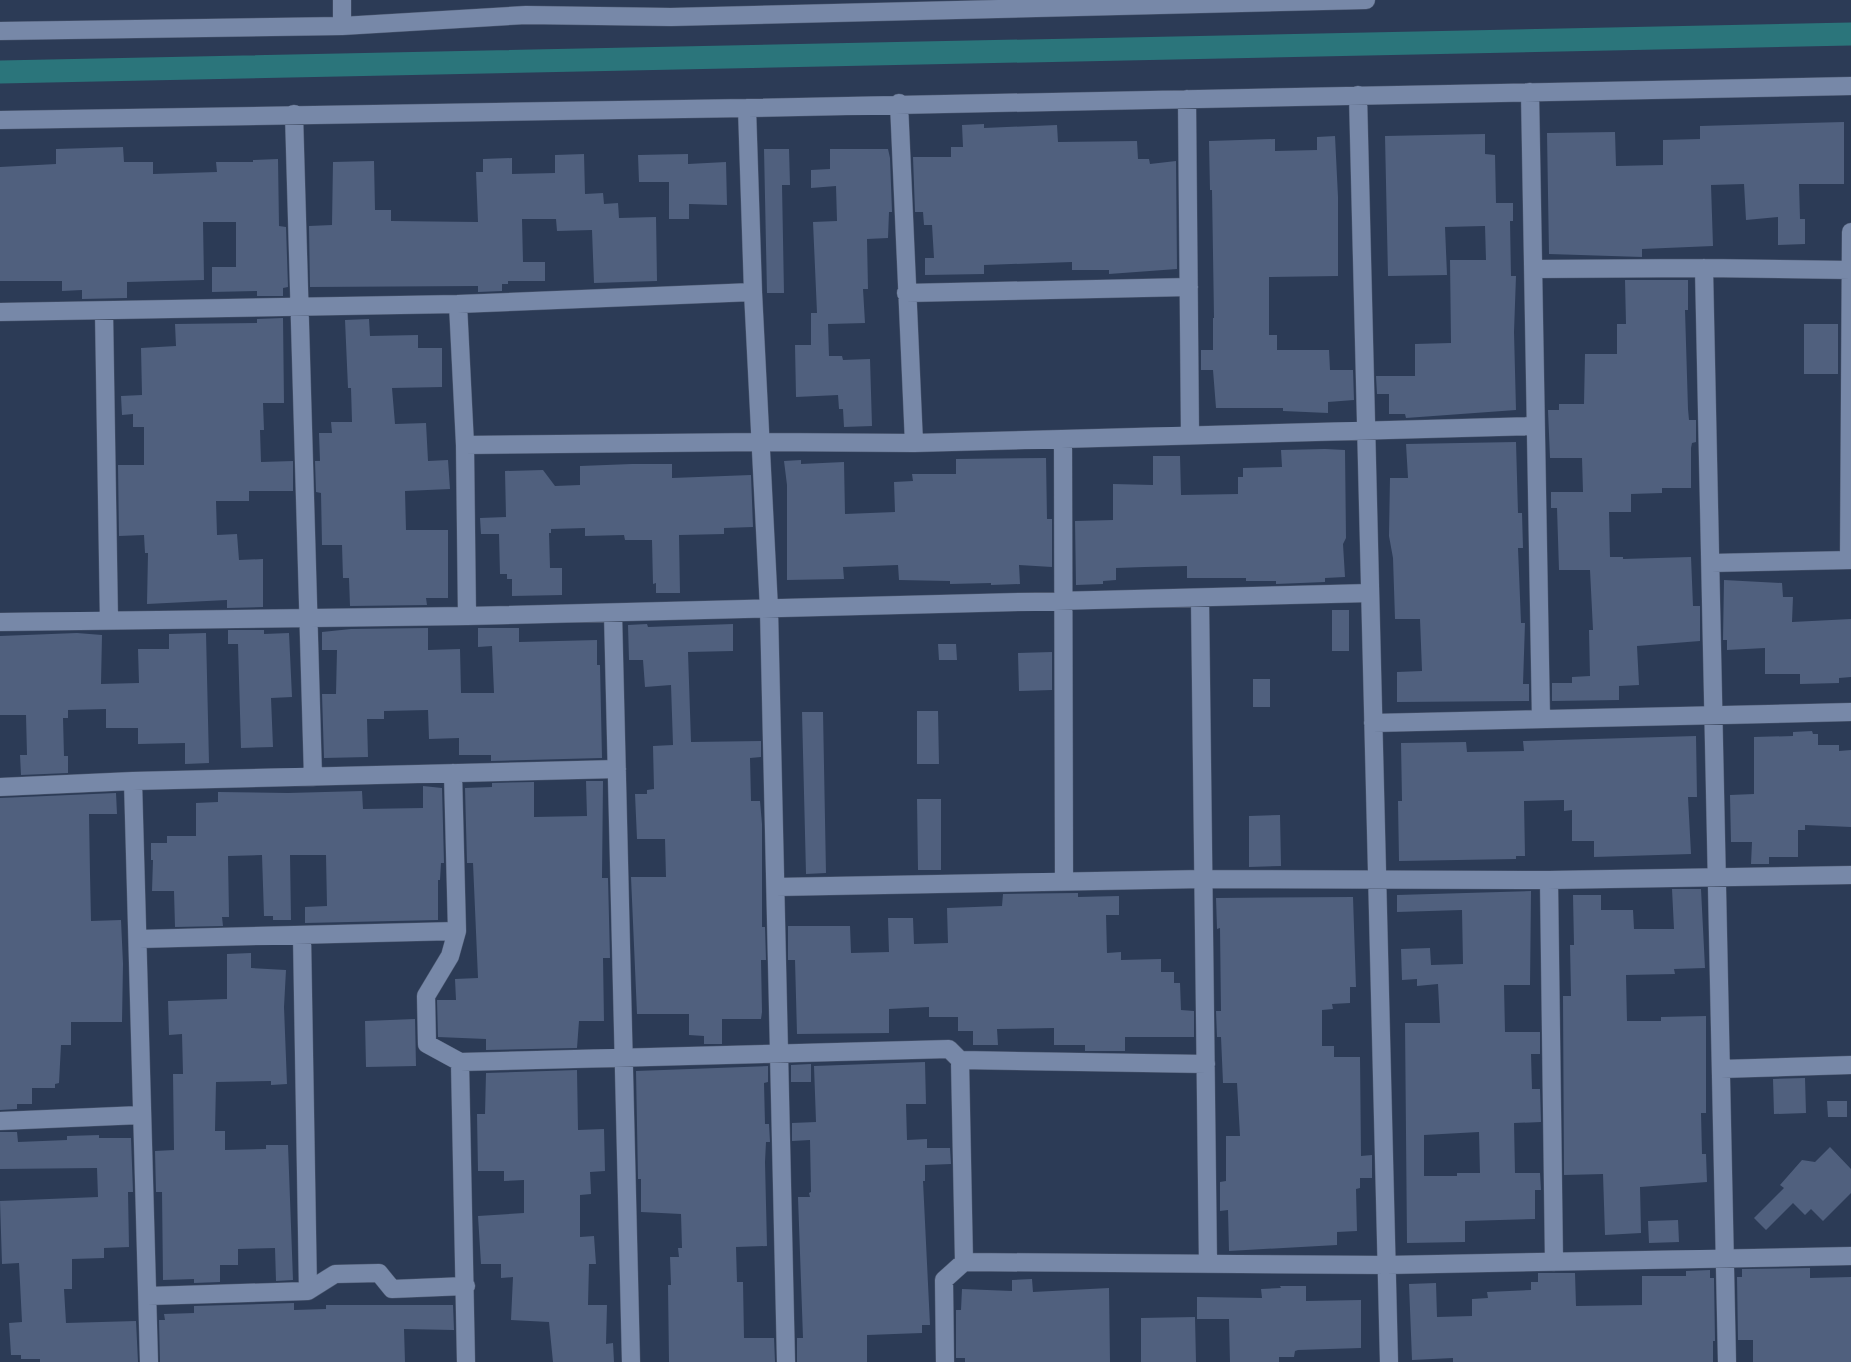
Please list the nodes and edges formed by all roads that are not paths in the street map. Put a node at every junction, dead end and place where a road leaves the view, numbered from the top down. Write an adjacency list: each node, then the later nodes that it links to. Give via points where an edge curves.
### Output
1 (342, 0): 8 (street)
2 (623, 0): 7 (street)
3 (1366, 0): 4 (street)
4 (1335, 1): 5 (street)
5 (1080, 4): 7 (street)
6 (526, 7): 7 (street); 8 (street)
7 (612, 16)
8 (342, 26): 9 (street)
9 (0, 31)
10 (1851, 86): 11 (street)
11 (1530, 92): 12 (street); 20 (street)
12 (1358, 95): 13 (street); 30 (street)
13 (1186, 99): 14 (street); 22 (street)
14 (899, 103): 15 (street); 24 (street)
15 (747, 108): 16 (street); 23 (street)
16 (295, 114): 17 (street); 26 (street)
17 (0, 120)
18 (1851, 232): 21 (street)
19 (1704, 268): 20 (street); 21 (street); 37 (street)
20 (1534, 269): 29 (street)
21 (1851, 270): 36 (street)
22 (1189, 287): 24 (street); 31 (street)
23 (753, 292): 25 (street); 33 (street)
24 (906, 293): 34 (street)
25 (458, 304): 26 (street); 35 (street)
26 (300, 306): 27 (street); 44 (street)
27 (104, 311): 28 (street); 45 (street)
28 (0, 312)
29 (1535, 426): 30 (street); 49 (street)
30 (1366, 430): 31 (street); 38 (street)
31 (1190, 435): 32 (street)
32 (1063, 439): 34 (street); 40 (street)
33 (760, 442): 34 (street); 35 (street); 41 (street)
34 (914, 443)
35 (465, 445): 43 (street)
36 (1850, 559): 37 (street)
37 (1710, 563): 48 (street)
38 (1370, 593): 39 (street); 50 (street)
39 (1199, 598): 40 (street); 58 (street)
40 (1063, 602): 41 (street); 61 (street)
41 (769, 609): 42 (street); 62 (street)
42 (612, 612): 43 (street); 51 (street)
43 (467, 616): 44 (street)
44 (309, 619): 45 (street); 53 (street)
45 (108, 621): 46 (street)
46 (0, 622)
47 (1851, 712): 48 (street)
48 (1714, 715): 49 (street); 57 (street)
49 (1541, 719): 50 (street)
50 (1373, 723): 59 (street)
51 (617, 769): 52 (street); 67 (street)
52 (453, 773): 53 (street); 63 (street)
53 (313, 777): 54 (street)
54 (133, 781): 55 (street); 65 (street)
55 (0, 787)
56 (1851, 875): 57 (street)
57 (1717, 877): 60 (street); 72 (street)
58 (1203, 879): 59 (street); 61 (street); 70 (street)
59 (1377, 880): 60 (street); 80 (street)
60 (1549, 880): 78 (street)
61 (1065, 882): 62 (street)
62 (776, 887): 66 (street)
63 (457, 931): 64 (street); 69 (street, via 450,956 426,996 427,1044)
64 (302, 935): 65 (street); 82 (street)
65 (139, 939): 73 (street)
66 (777, 1053): 67 (street); 68 (street, via 949,1049); 87 (street)
67 (624, 1057): 69 (street); 86 (street)
68 (960, 1060): 70 (street); 77 (street)
69 (460, 1062): 81 (street)
70 (1206, 1065): 79 (street)
71 (1851, 1065): 72 (street)
72 (1721, 1069): 76 (street)
73 (141, 1115): 74 (street); 83 (street)
74 (0, 1121)
75 (1851, 1256): 76 (street)
76 (1725, 1258): 78 (street); 90 (street)
77 (964, 1262): 79 (street); 88 (street, via 944,1280)
78 (1554, 1262): 80 (street)
79 (1208, 1264): 80 (street)
80 (1387, 1265): 89 (street)
81 (466, 1286): 82 (street, via 392,1289 379,1273 335,1274); 85 (street)
82 (308, 1291): 83 (street)
83 (148, 1296): 84 (street)
84 (149, 1362)
85 (466, 1362)
86 (631, 1362)
87 (786, 1362)
88 (945, 1362)
89 (1389, 1362)
90 (1727, 1362)

